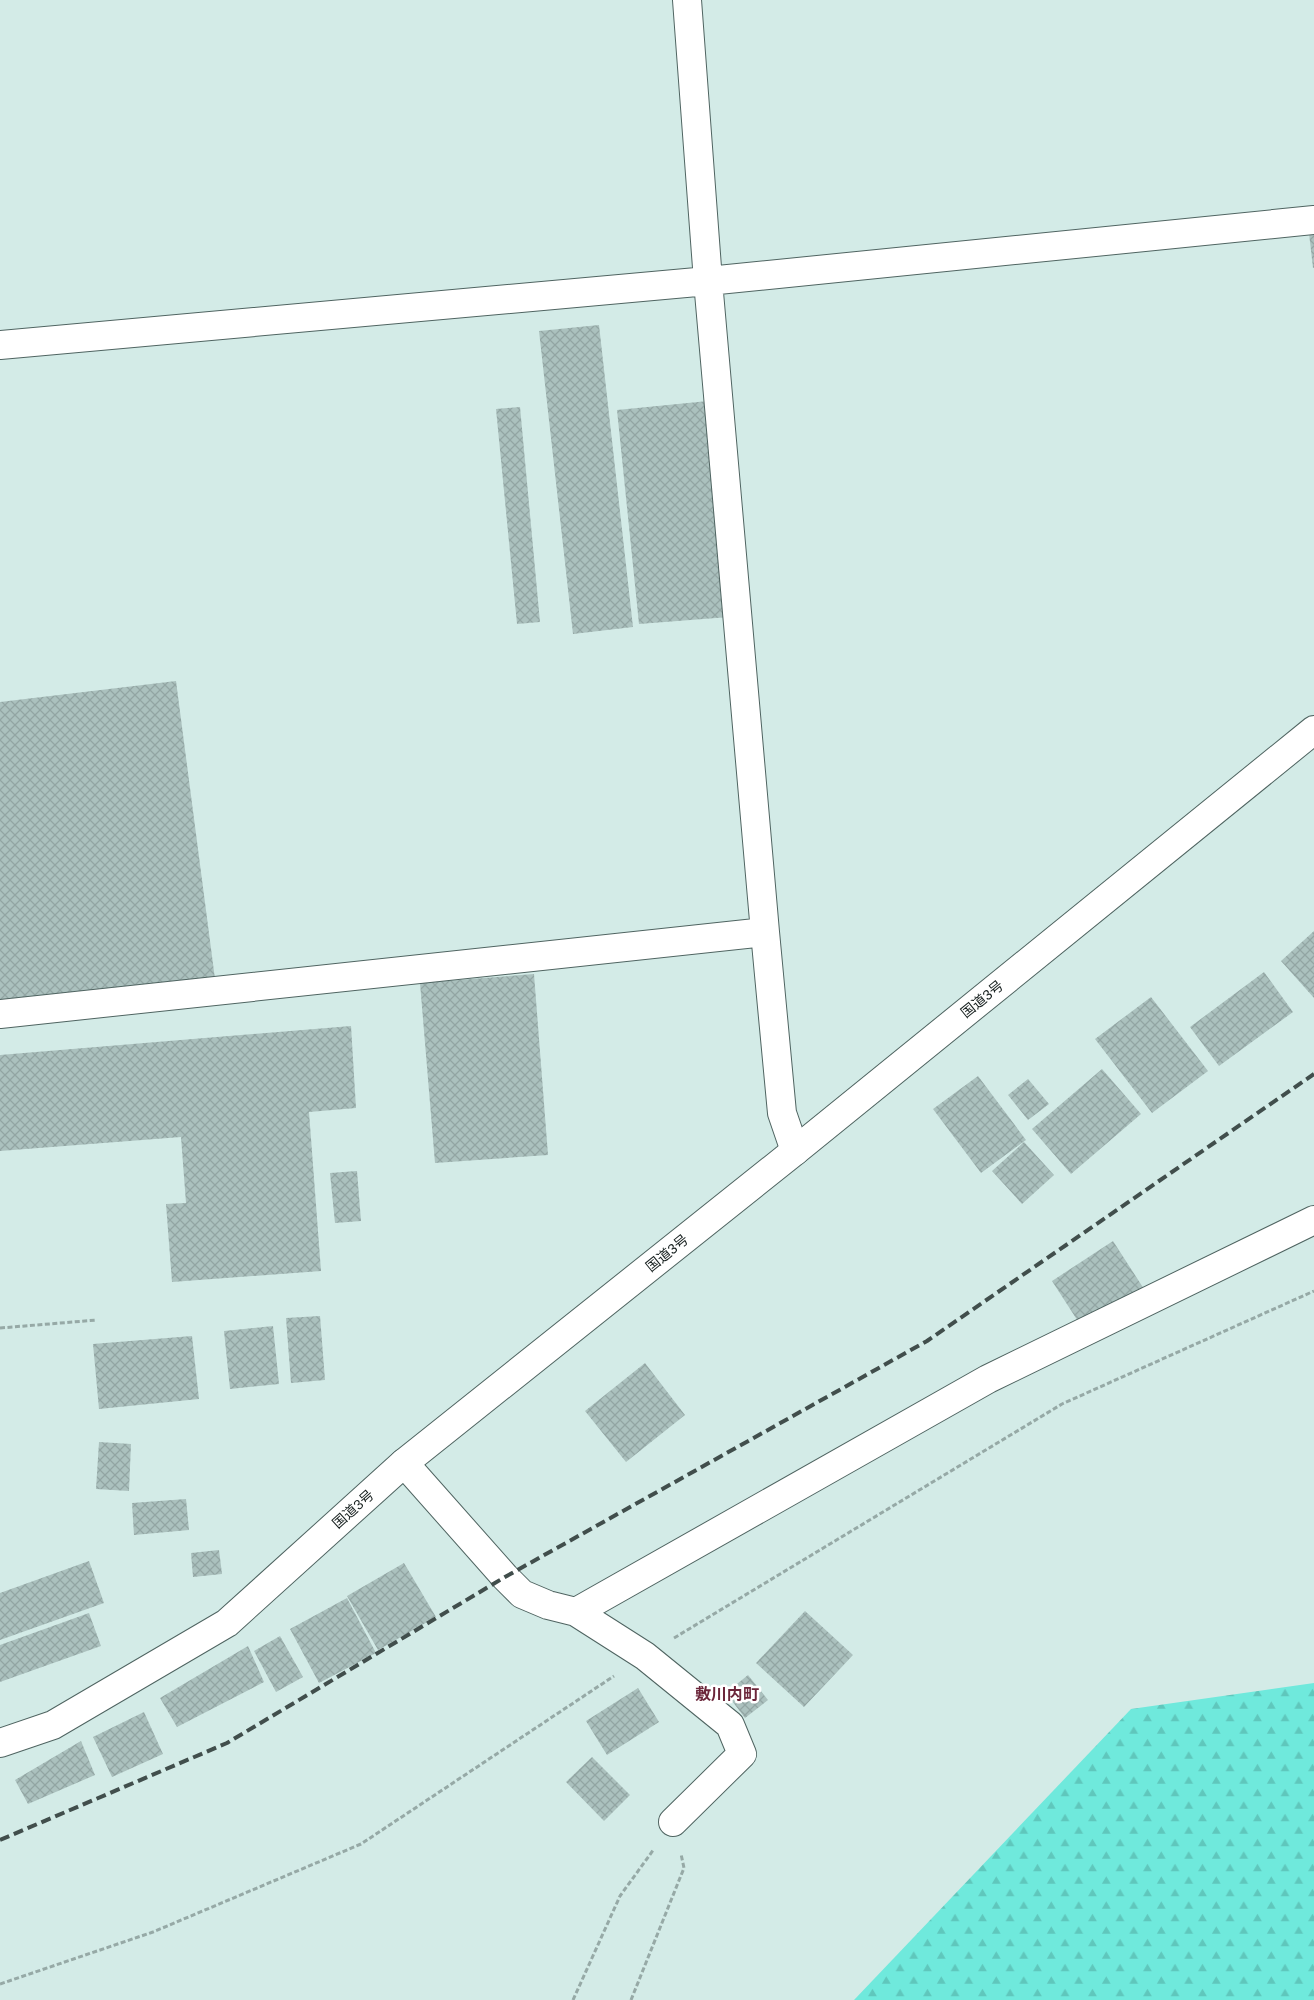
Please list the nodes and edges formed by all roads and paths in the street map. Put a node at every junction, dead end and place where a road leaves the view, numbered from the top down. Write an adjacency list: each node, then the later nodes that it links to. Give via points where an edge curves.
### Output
1 (687, 0): 3 (main road)
2 (1314, 220): 3 (main road)
3 (708, 281): 4 (main road); 6 (main road)
4 (0, 345)
5 (1314, 730): 8 (main road, 国道3号)
6 (765, 932): 7 (main road); 8 (main road, via 782,1113)
7 (0, 1014)
8 (795, 1151): 12 (main road, 国道3号)
9 (1314, 1220): 13 (main road, via 988,1379)
10 (97, 1320): 11 (path)
11 (0, 1328)
12 (404, 1463): 13 (main road, via 522,1594); 14 (main road, 国道3号, via 227,1623 53,1725)
13 (576, 1612): 15 (main road, via 645,1656 730,1725 742,1754)
14 (0, 1743)
15 (673, 1822): 16 (path, via 620,1896); 17 (path, via 684,1868)
16 (572, 2000)
17 (631, 2000)

